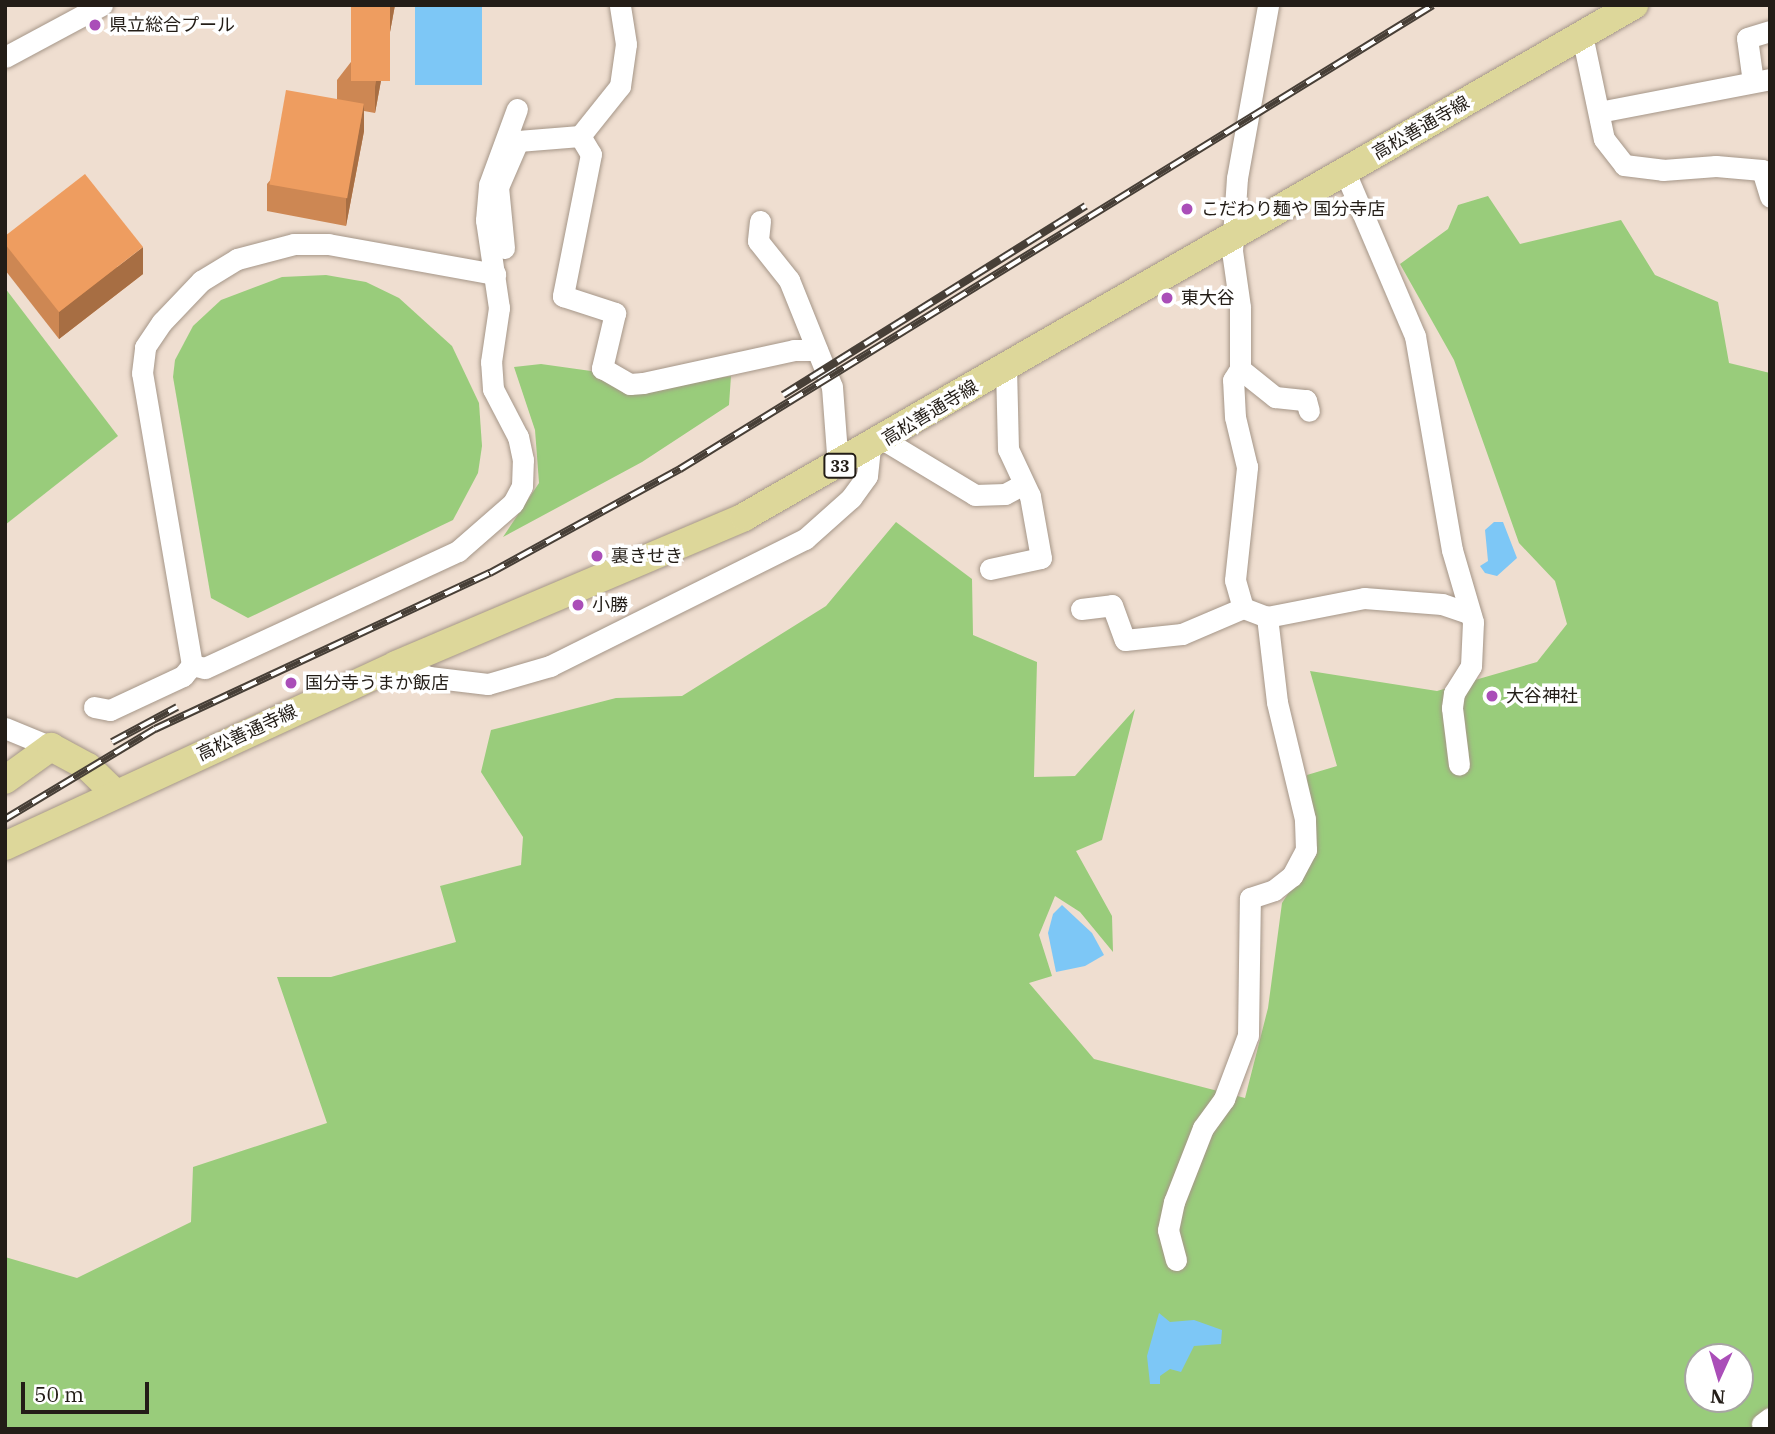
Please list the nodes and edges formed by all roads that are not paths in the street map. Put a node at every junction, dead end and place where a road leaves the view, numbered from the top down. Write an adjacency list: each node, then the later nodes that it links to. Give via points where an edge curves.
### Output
1 (102, 5): 7 (street)
2 (620, 5): 11 (street, via 626,44 620,86)
3 (1268, 5): 17 (street, via 1239,166)
4 (1634, 5): 6 (main road, 高松善通寺線 / 33)
5 (1770, 31): 8 (street, via 1747,38)
6 (1582, 36): 10 (street); 13 (main road, 高松善通寺線 / 33)
7 (5, 57)
8 (1761, 81): 10 (street)
9 (517, 109): 15 (street, via 489,186)
10 (1599, 112): 12 (street, via 1604,139 1625,165 1644,170)
11 (580, 136): 15 (street, via 518,141 498,187); 20 (street, via 591,154 563,296 615,313 602,368 630,384 643,383 794,350)
12 (1766, 169): 14 (street)
13 (1345, 172): 17 (main road, 高松善通寺線 / 33); 30 (street, via 1415,336)
14 (1770, 197)
15 (494, 219): 18 (street); 19 (street, via 508,322)
16 (760, 221): 20 (street, via 758,241 789,280)
17 (1234, 233): 21 (main road, 高松善通寺線 / 33); 22 (street)
18 (495, 274): 32 (street, via 499,309 491,362 493,388 518,437 523,460 522,486 513,503 458,551 205,668); 32 (street, via 328,244 294,244 237,259 201,281 162,323 145,347 142,373)
19 (505, 348)
20 (817, 350): 25 (street, via 832,387)
21 (1006, 367): 24 (main road, 高松善通寺線 / 33); 26 (street, via 1008,449)
22 (1240, 369): 23 (street, via 1275,397 1306,400); 28 (street, via 1233,380 1235,417 1247,467 1235,580)
23 (1309, 411)
24 (877, 445): 25 (main road, 高松善通寺線 / 33); 26 (street, via 975,495 1005,494); 33 (street, via 867,476 851,498 805,539 550,666 488,684 429,677)
25 (838, 467): 33 (main road, 高松善通寺線 / 33, via 744,517)
26 (1022, 485): 27 (street, via 1037,518 1041,558)
27 (990, 569)
28 (1243, 608): 29 (street, via 1182,634 1125,640 1112,605); 31 (street)
29 (1081, 609)
30 (1468, 613): 31 (street, via 1442,604 1364,598); 37 (street, via 1474,622 1471,666 1454,693 1452,708)
31 (1267, 617): 41 (street, via 1277,702 1306,819 1306,850 1292,876 1275,890 1250,898 1248,1035 1224,1099 1203,1128 1174,1202 1168,1230)
32 (192, 665): 34 (street, via 183,676 110,710)
33 (396, 665): 39 (main road, 高松善通寺線 / 33)
34 (94, 707)
35 (5, 728): 36 (street)
36 (51, 747): 38 (main road); 39 (main road, via 88,767)
37 (1459, 765)
38 (5, 780)
39 (117, 794): 40 (main road, 高松善通寺線 / 33)
40 (5, 846)
41 (1176, 1260)

